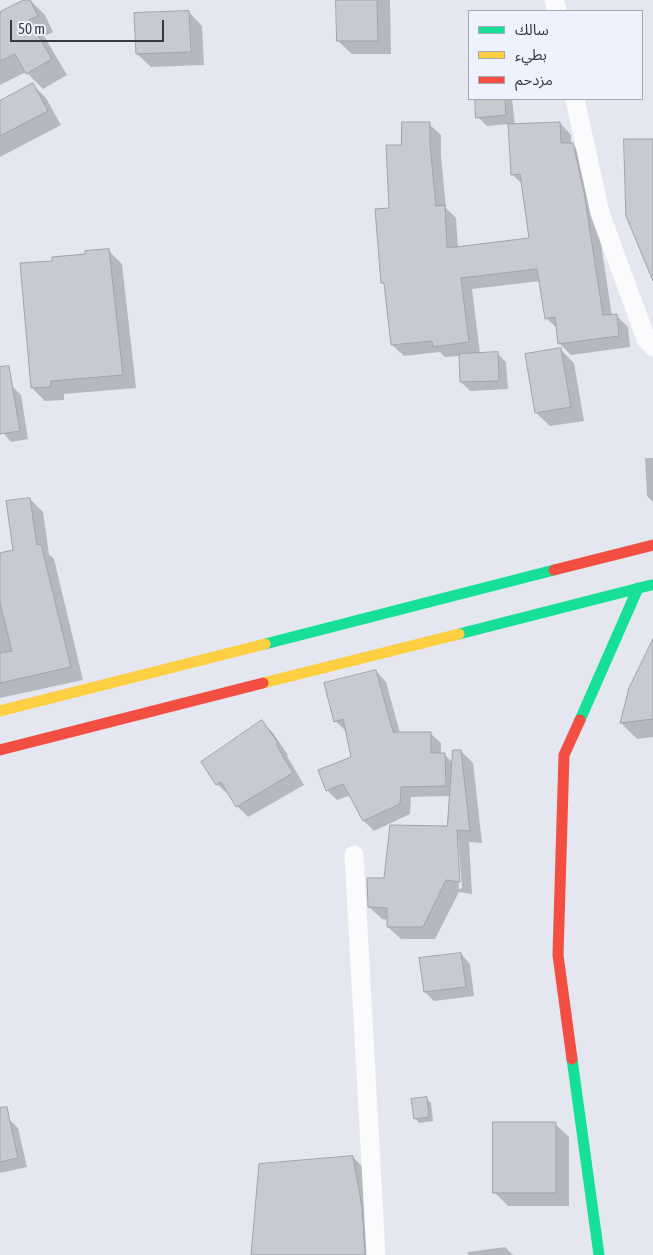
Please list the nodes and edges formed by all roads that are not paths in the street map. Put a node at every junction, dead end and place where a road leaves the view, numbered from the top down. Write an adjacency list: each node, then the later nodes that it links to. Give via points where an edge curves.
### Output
1 (575, 100): 2 (street, via 600,213 646,339)
2 (653, 347)
3 (653, 545): 6 (main road, via 567,572)
4 (653, 584): 5 (main road)
5 (638, 588): 7 (main road, via 576,599); 10 (main road, via 564,755 558,956)
6 (0, 711)
7 (0, 750)
8 (354, 855): 9 (street)
9 (376, 1255)
10 (599, 1255)

